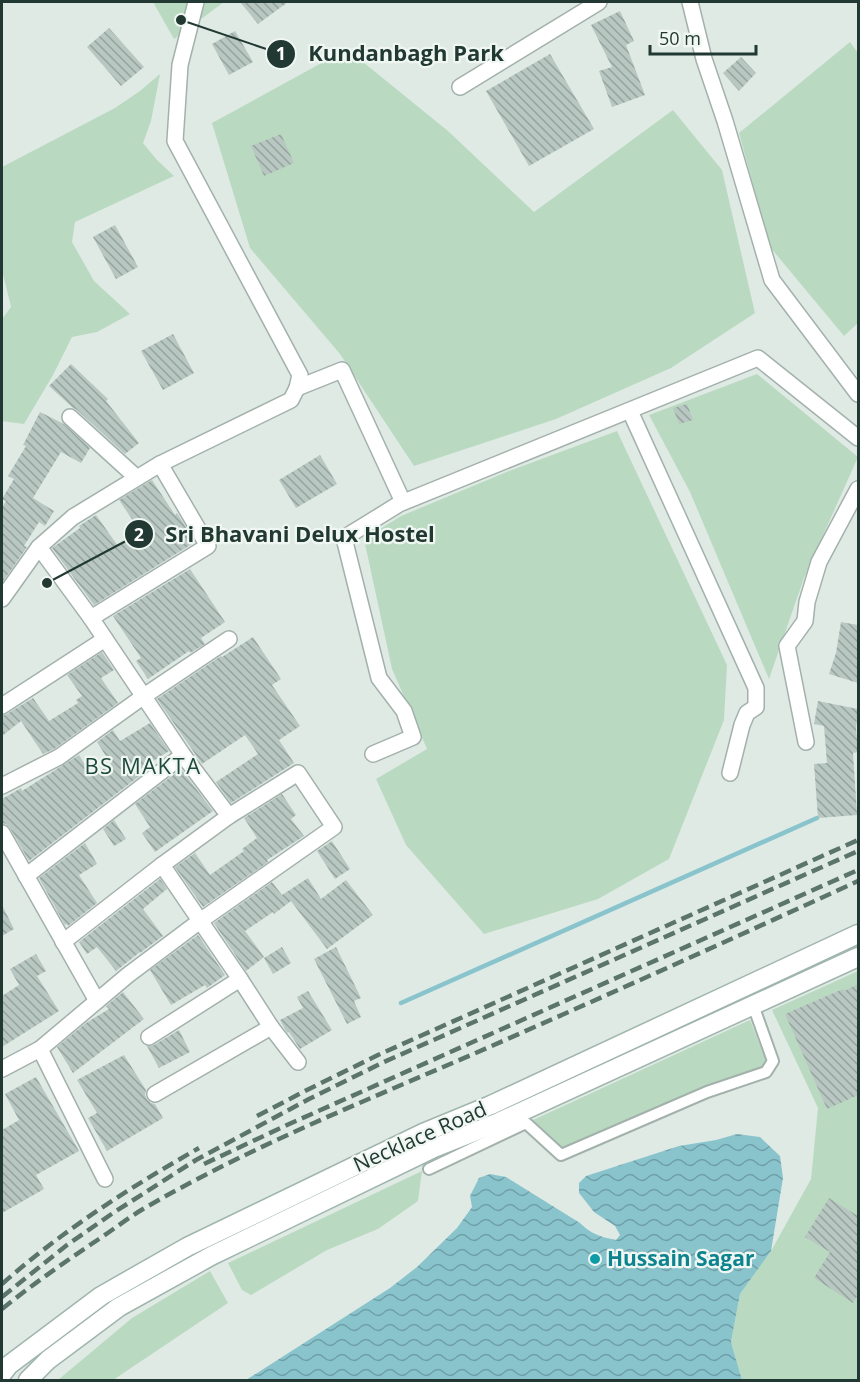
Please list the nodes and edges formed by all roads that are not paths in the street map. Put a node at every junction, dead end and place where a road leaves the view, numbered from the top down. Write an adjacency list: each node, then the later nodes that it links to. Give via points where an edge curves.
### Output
1 (195, 2): 5 (street, via 180,65 174,141 300,375)
2 (598, 2): 4 (street)
3 (690, 2): 6 (street, via 772,280)
4 (460, 87)
5 (297, 388): 10 (street, via 291,400); 13 (street, via 342,370)
6 (858, 394)
7 (630, 411): 9 (street, via 758,358); 13 (street); 24 (street, via 756,688 756,707 747,713 742,725)
8 (70, 417): 11 (street)
9 (858, 438)
10 (160, 464): 11 (street); 16 (street, via 208,546)
11 (137, 478): 14 (street, via 73,517)
12 (858, 489): 21 (street, via 819,562 805,621 787,646)
13 (402, 502): 22 (street, via 345,538 379,678 404,711 413,737)
14 (39, 547): 15 (street); 16 (street)
15 (2, 599)
16 (91, 618): 17 (street)
17 (105, 639): 19 (street); 20 (street)
18 (229, 639): 19 (street)
19 (144, 696): 23 (street); 25 (street, via 59,757)
20 (2, 706)
21 (806, 742)
22 (373, 754)
23 (183, 755): 26 (street); 29 (street)
24 (730, 773)
25 (2, 786)
26 (229, 816): 28 (street); 30 (street, via 298,773 334,827)
27 (2, 833): 29 (street)
28 (162, 865): 30 (street); 32 (street)
29 (26, 876): 32 (street)
30 (200, 921): 34 (street); 35 (street)
31 (858, 934): 45 (main road, Necklace Road, via 423,1133 187,1247 101,1296)
32 (63, 942): 35 (street)
33 (858, 957): 36 (main road, Necklace Road)
34 (240, 979): 37 (street); 38 (street)
35 (97, 1001): 39 (street)
36 (753, 1005): 43 (street, via 773,1060 766,1072 707,1092 561,1155 526,1123); 46 (main road, Necklace Road, via 434,1148 211,1256 119,1306)
37 (271, 1027): 40 (street); 42 (street)
38 (149, 1037)
39 (40, 1049): 41 (street); 44 (street)
40 (298, 1062)
41 (2, 1069)
42 (155, 1094)
43 (429, 1169)
44 (105, 1179)
45 (2, 1374)
46 (28, 1380)

